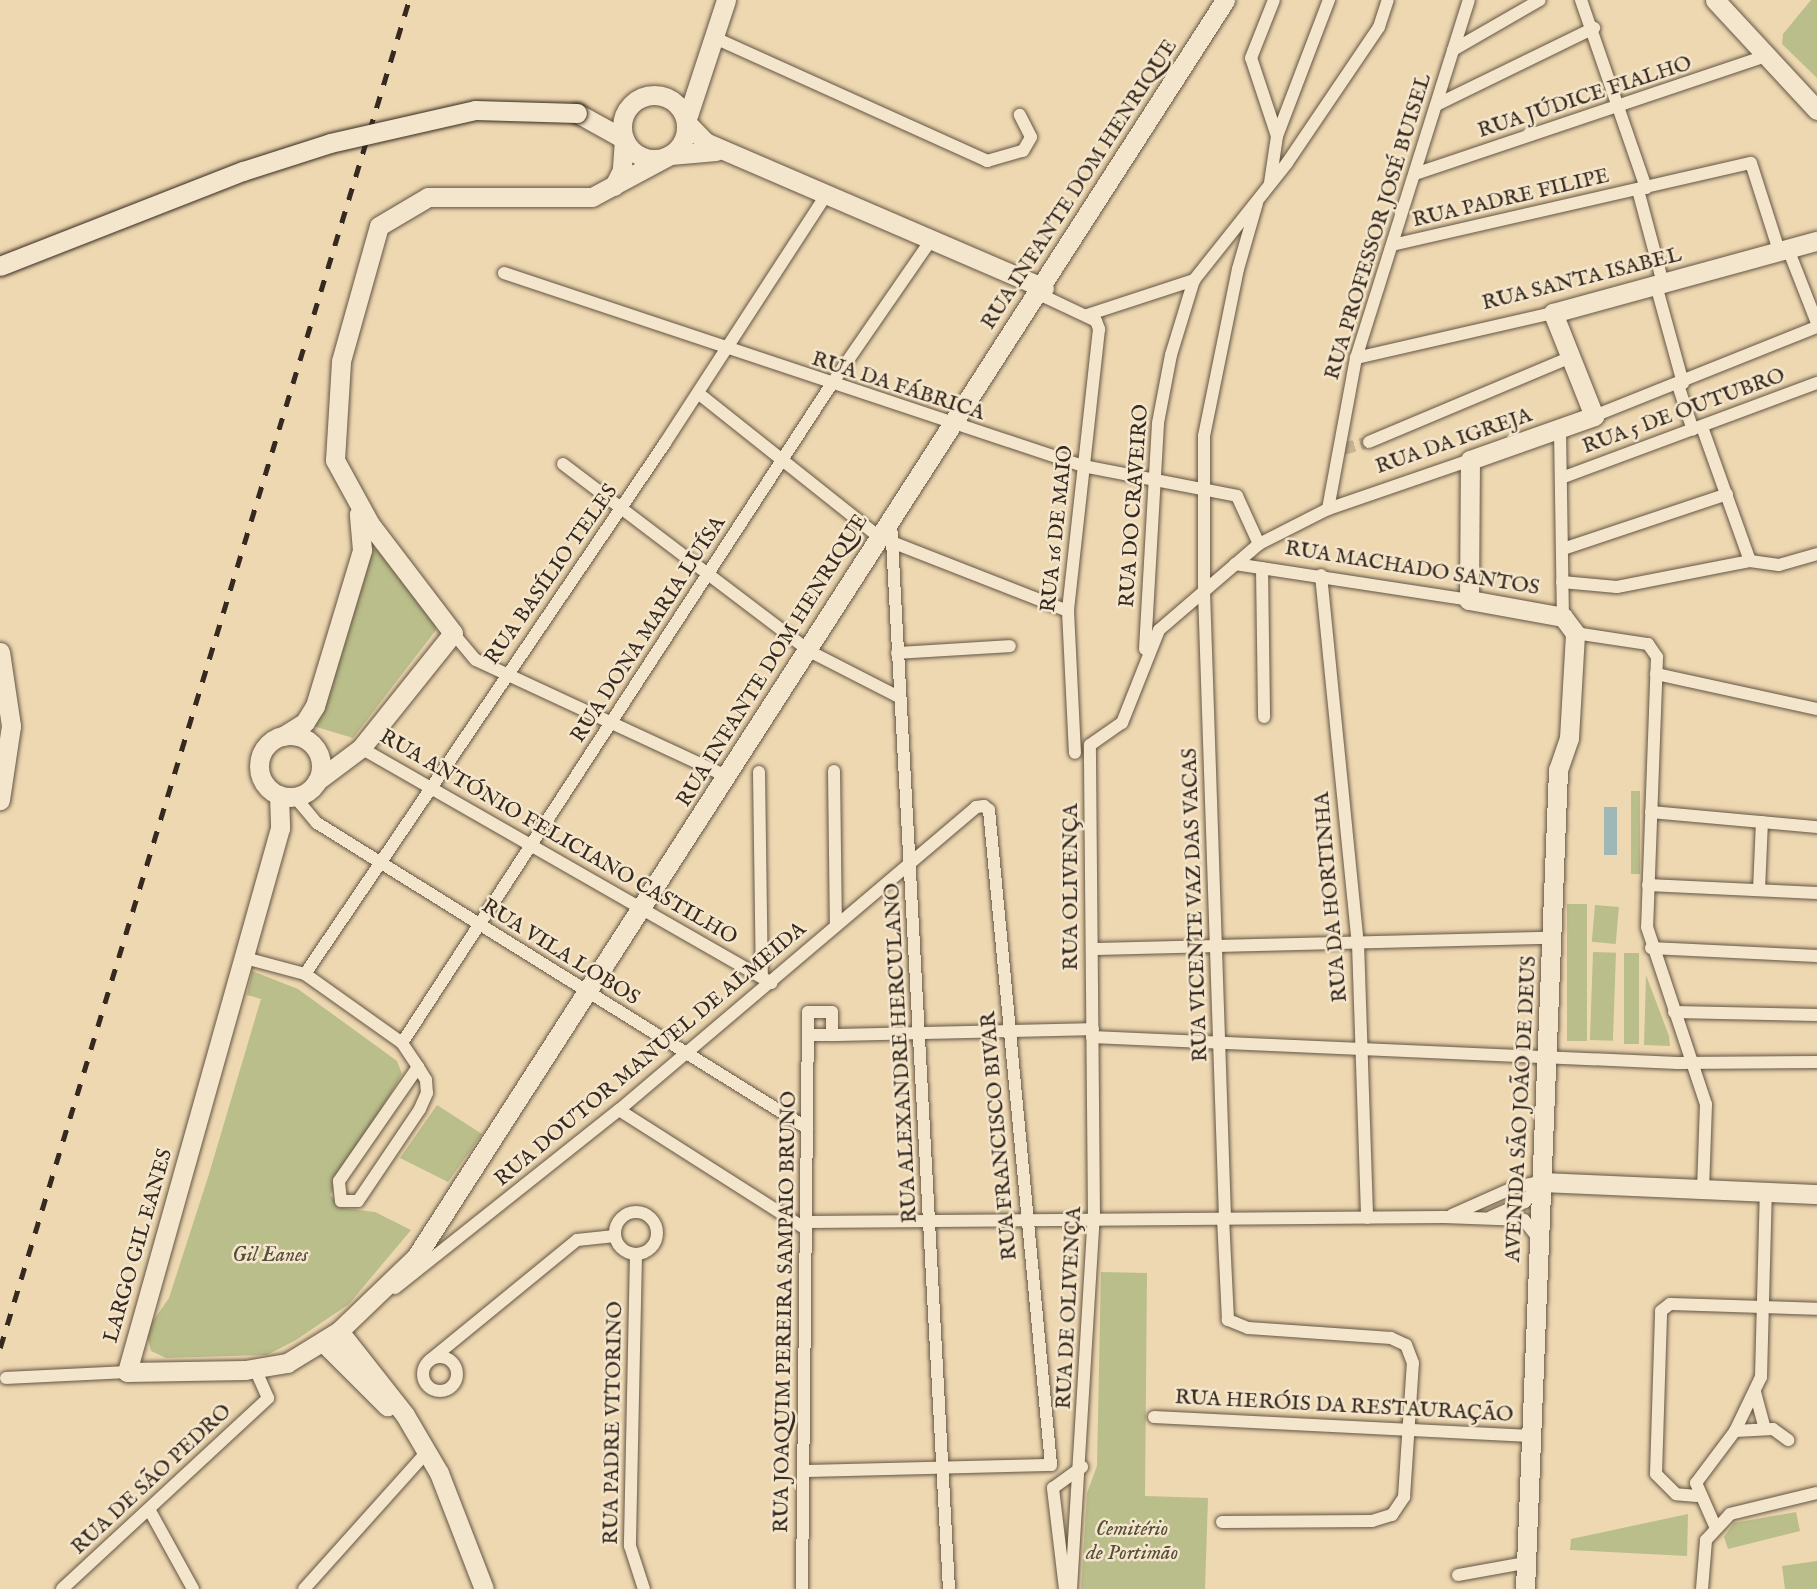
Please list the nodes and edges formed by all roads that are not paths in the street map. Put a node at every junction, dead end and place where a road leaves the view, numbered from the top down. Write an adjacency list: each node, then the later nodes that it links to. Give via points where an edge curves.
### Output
1 (726, 0): 12 (street)
2 (1226, 0): 42 (street, RUA INFANTE DOM HENRIQUE)
3 (1274, 0): 24 (street, via 1251,58)
4 (1329, 0): 24 (street)
5 (1388, 0): 30 (street, via 1379,27)
6 (1469, 0): 13 (street, RUA PROFESSOR JOSÉ BUISEL)
7 (1540, 0): 13 (street)
8 (1581, 0): 11 (street)
9 (1715, 0): 14 (street)
10 (1727, 0): 14 (street)
11 (1594, 28): 18 (street); 19 (street)
12 (715, 38): 15 (street); 22 (street, via 987,160 1023,151 1031,137)
13 (1453, 50): 18 (street, RUA PROFESSOR JOSÉ BUISEL)
14 (1766, 56): 19 (street, RUA JÚDICE FIALHO); 20 (street)
15 (701, 79): 16 (street); 23 (street)
16 (657, 95): 17 (street); 23 (street, via 676,103)
17 (636, 100): 21 (street); 25 (street, via 623,117)
18 (1436, 106): 28 (street, RUA PROFESSOR JOSÉ BUISEL)
19 (1620, 109): 28 (street, RUA JÚDICE FIALHO); 31 (street)
20 (1817, 110)
21 (577, 113): 25 (street); 38 (street, bridge, via 475,110 343,139 243,171)
22 (1020, 115)
23 (686, 122): 26 (street); 27 (street, via 684,139)
24 (1277, 136): 30 (street)
25 (624, 139): 27 (street, via 638,156); 29 (street, via 622,170)
26 (716, 151): 27 (street); 32 (street)
27 (670, 155): 29 (street)
28 (1415, 174): 36 (street, RUA PROFESSOR JOSÉ BUISEL)
29 (614, 186): 66 (street, via 573,200 428,197 379,226 341,361 335,414 335,460)
30 (1269, 187): 33 (street)
31 (1642, 189): 36 (street, RUA PADRE FILIPE); 37 (street, RUA PADRE FILIPE, via 1751,163); 41 (street)
32 (826, 195): 34 (street); 46 (street, RUA BASÍLIO TELES)
33 (1257, 203): 40 (street); 64 (street, RUA VICENTE VAZ DAS VACAS, via 1237,269 1204,436)
34 (931, 240): 42 (street); 51 (street, RUA DONA MARIA LUÍSA)
35 (1817, 241): 37 (street, RUA SANTA ISABEL)
36 (1392, 246): 48 (street, RUA PROFESSOR JOSÉ BUISEL)
37 (1784, 250): 41 (street, RUA SANTA ISABEL); 45 (street)
38 (0, 266)
39 (504, 273): 46 (street, RUA DA FÁBRICA)
40 (1194, 280): 44 (street); 63 (street, RUA DO CRAVEIRO, via 1171,355)
41 (1660, 284): 43 (street, RUA SANTA ISABEL); 50 (street)
42 (1042, 291): 44 (street); 54 (street, RUA INFANTE DOM HENRIQUE)
43 (1553, 313): 47 (street); 48 (street, RUA SANTA ISABEL)
44 (1087, 315): 61 (street, RUA 16 DE MAIO, via 1099,329)
45 (1817, 325): 50 (street)
46 (724, 349): 51 (street, RUA DA FÁBRICA); 52 (street, RUA BASÍLIO TELES)
47 (1571, 357): 53 (street); 57 (street)
48 (1356, 358): 68 (street, RUA PROFESSOR JOSÉ BUISEL)
49 (1817, 383): 55 (street, RUA 5 DE OUTUBRO)
50 (1681, 384): 53 (street); 55 (street)
51 (831, 385): 54 (street, RUA DA FÁBRICA); 58 (street, RUA DONA MARIA LUÍSA)
52 (698, 393): 58 (street); 67 (street, RUA BASÍLIO TELES)
53 (1594, 416): 56 (street, RUA DA IGREJA)
54 (950, 425): 61 (street, RUA DA FÁBRICA); 69 (street, RUA INFANTE DOM HENRIQUE, via 891,515)
55 (1698, 429): 62 (street, RUA 5 DE OUTUBRO); 65 (street)
56 (1560, 430): 59 (street, RUA DA IGREJA); 62 (street)
57 (1369, 442)
58 (785, 459): 69 (street); 78 (street, RUA DONA MARIA LUÍSA)
59 (1471, 460): 68 (street, RUA DA IGREJA); 82 (street)
60 (563, 464): 67 (street)
61 (1083, 466): 63 (street, RUA DA FÁBRICA); 83 (street, RUA 16 DE MAIO)
62 (1564, 477): 73 (street)
63 (1152, 481): 64 (street, RUA DA FÁBRICA); 90 (street, RUA DO CRAVEIRO)
64 (1204, 491): 70 (street, RUA DA FÁBRICA, via 1237,496); 81 (street, RUA VICENTE VAZ DAS VACAS)
65 (1727, 494): 73 (street); 75 (street)
66 (352, 497): 71 (street); 72 (street)
67 (622, 508): 78 (street); 92 (street, RUA BASÍLIO TELES)
68 (1328, 509): 70 (street, RUA DA IGREJA)
69 (885, 540): 83 (street); 87 (street, RUA INFANTE DOM HENRIQUE); 89 (street, RUA ALEXANDRE HERCULANO)
70 (1259, 544): 76 (street, RUA DA IGREJA)
71 (362, 550): 72 (street, via 377,542); 97 (street, via 315,706 305,722)
72 (389, 550): 85 (street)
73 (1563, 550): 80 (street)
74 (1817, 554): 75 (street, via 1779,565)
75 (1750, 561): 80 (street, via 1617,587)
76 (1235, 564): 77 (street, RUA MACHADO SANTOS); 81 (street, RUA DA IGREJA)
77 (1262, 568): 79 (street, RUA MACHADO SANTOS); 95 (street)
78 (709, 572): 87 (street); 96 (street, RUA DONA MARIA LUÍSA)
79 (1321, 575): 82 (street, RUA MACHADO SANTOS); 122 (street, RUA DA HORTINHA)
80 (1562, 582): 84 (street)
81 (1204, 590): 90 (street, RUA DA IGREJA, via 1159,630); 123 (street, RUA VICENTE VAZ DAS VACAS)
82 (1469, 600): 84 (street, RUA MACHADO SANTOS)
83 (1068, 611): 99 (street, RUA 16 DE MAIO)
84 (1569, 625): 91 (street, via 1654,649); 121 (street, AVENIDA SÃO JOÃO DE DEUS, via 1569,737 1558,770)
85 (453, 633): 92 (street, via 476,660); 98 (street)
86 (1010, 646): 89 (street)
87 (809, 651): 93 (street); 102 (street, RUA INFANTE DOM HENRIQUE)
88 (0, 652): 106 (street, via 11,726)
89 (897, 653): 93 (street, RUA ALEXANDRE HERCULANO)
90 (1145, 655): 125 (street, RUA OLIVENÇA, via 1122,723 1090,744)
91 (1656, 674): 94 (street); 108 (street)
92 (506, 675): 96 (street); 103 (street, RUA BASÍLIO TELES)
93 (899, 697): 114 (street, RUA ALEXANDRE HERCULANO)
94 (1817, 709)
95 (1264, 717)
96 (611, 723): 102 (street); 112 (street, RUA DONA MARIA LUÍSA)
97 (283, 736): 104 (street, via 302,738 316,751); 105 (street, via 266,746 259,764 264,783)
98 (361, 748): 103 (street, RUA ANTÓNIO FELICIANO CASTILHO); 104 (street)
99 (1075, 753)
100 (834, 771): 120 (street)
101 (759, 772): 129 (street)
102 (728, 777): 118 (street, RUA INFANTE DOM HENRIQUE)
103 (430, 788): 112 (street, RUA ANTÓNIO FELICIANO CASTILHO); 113 (street, RUA BASÍLIO TELES)
104 (308, 791): 105 (street); 111 (street); 113 (street, RUA VILA LOBOS, via 317,823)
105 (279, 795): 111 (street)
106 (0, 800)
107 (984, 806): 114 (street, RUA DOUTOR MANUEL DE ALMEIDA); 133 (street, RUA FRANCISCO BIVAR, via 989,810)
108 (1651, 811): 109 (street); 115 (street)
109 (1762, 822): 110 (street); 116 (street)
110 (1817, 827)
111 (280, 828): 127 (street, LARGO GIL EANES)
112 (531, 843): 118 (street, RUA ANTÓNIO FELICIANO CASTILHO); 119 (street, RUA DONA MARIA LUÍSA)
113 (380, 862): 119 (street, RUA VILA LOBOS); 128 (street, RUA BASÍLIO TELES)
114 (911, 862): 120 (street, RUA DOUTOR MANUEL DE ALMEIDA); 134 (street, RUA ALEXANDRE HERCULANO)
115 (1648, 885): 116 (street); 124 (street)
116 (1759, 890): 117 (street)
117 (1817, 894)
118 (643, 908): 129 (street, RUA ANTÓNIO FELICIANO CASTILHO); 130 (street, RUA INFANTE DOM HENRIQUE)
119 (478, 924): 130 (street, RUA VILA LOBOS); 139 (street, RUA DONA MARIA LUÍSA)
120 (836, 924): 129 (street, RUA DOUTOR MANUEL DE ALMEIDA)
121 (1553, 938): 122 (street); 142 (street, AVENIDA SÃO JOÃO DE DEUS)
122 (1358, 943): 123 (street); 140 (street, RUA DA HORTINHA)
123 (1216, 948): 125 (street); 138 (street, RUA VICENTE VAZ DAS VACAS)
124 (1651, 948): 126 (street); 131 (street)
125 (1092, 949): 135 (street, RUA OLIVENÇA)
126 (1817, 956)
127 (246, 958): 128 (street); 173 (street, LARGO GIL EANES)
128 (305, 974): 139 (street)
129 (767, 980): 141 (street, RUA DOUTOR MANUEL DE ALMEIDA)
130 (584, 993): 141 (street, RUA VILA LOBOS); 157 (street, RUA INFANTE DOM HENRIQUE)
131 (1674, 1012): 132 (street); 143 (street)
132 (1817, 1016)
133 (1011, 1030): 134 (street); 135 (street); 158 (street, RUA FRANCISCO BIVAR)
134 (920, 1033): 137 (street); 159 (street, RUA ALEXANDRE HERCULANO)
135 (1093, 1033): 138 (street); 153 (street, RUA DE OLIVENÇA)
136 (808, 1035): 137 (street); 137 (street, via 808,1012 832,1012); 147 (street, RUA JOAQUIM PEREIRA SAMPAIO BRUNO)
137 (832, 1035)
138 (1219, 1041): 140 (street); 154 (street, RUA VICENTE VAZ DAS VACAS)
139 (402, 1043): 145 (street)
140 (1364, 1048): 142 (street); 155 (street, RUA DA HORTINHA)
141 (685, 1054): 146 (street, RUA DOUTOR MANUEL DE ALMEIDA); 147 (street, RUA VILA LOBOS)
142 (1546, 1059): 143 (street); 148 (street, AVENIDA SÃO JOÃO DE DEUS)
143 (1691, 1061): 144 (street); 149 (street, via 1706,1104)
144 (1817, 1062)
145 (418, 1067): 145 (street, via 339,1181 341,1201 358,1201 420,1109 427,1093)
146 (620, 1110): 160 (street); 162 (street, RUA DOUTOR MANUEL DE ALMEIDA)
147 (807, 1128): 160 (street, RUA JOAQUIM PEREIRA SAMPAIO BRUNO)
148 (1540, 1182): 149 (street); 152 (street); 156 (street, via 1525,1202); 163 (street, AVENIDA SÃO JOÃO DE DEUS)
149 (1703, 1188): 150 (street)
150 (1766, 1192): 151 (street); 165 (street)
151 (1817, 1194)
152 (1444, 1217): 155 (street); 156 (street)
153 (1094, 1218): 154 (street); 158 (street); 185 (street, RUA DE OLIVENÇA)
154 (1224, 1218): 155 (street); 177 (street, RUA VICENTE VAZ DAS VACAS, via 1228,1320 1248,1328 1399,1340 1413,1363)
155 (1367, 1218)
156 (1485, 1219): 163 (street, via 1524,1220)
157 (442, 1220): 162 (street); 167 (street, RUA INFANTE DOM HENRIQUE, via 416,1257)
158 (1025, 1220): 159 (street); 183 (street, RUA FRANCISCO BIVAR)
159 (930, 1221): 160 (street); 184 (street, RUA ALEXANDRE HERCULANO)
160 (806, 1226): 186 (street, RUA JOAQUIM PEREIRA SAMPAIO BRUNO)
161 (615, 1236): 164 (street, via 624,1251); 164 (street, via 623,1216 648,1216 656,1239); 169 (street, via 577,1240)
162 (460, 1238): 167 (street, RUA DOUTOR MANUEL DE ALMEIDA)
163 (1538, 1239): 180 (street, AVENIDA SÃO JOÃO DE DEUS)
164 (636, 1254): 200 (street, RUA PADRE VITORINO, via 630,1546)
165 (1763, 1307): 166 (street); 175 (street, via 1761,1377); 190 (street, via 1670,1304 1661,1311 1656,1474 1676,1494)
166 (1817, 1309)
167 (340, 1331): 168 (street, LARGO GIL EANES); 182 (street, via 386,1388)
168 (323, 1342): 171 (street, LARGO GIL EANES, via 287,1363); 182 (street)
169 (456, 1342): 170 (street); 172 (street)
170 (429, 1361): 172 (street, via 445,1358); 172 (street, via 423,1378 434,1390 451,1387)
171 (255, 1369): 173 (street, LARGO GIL EANES); 191 (street, RUA DE SÃO PEDRO, via 268,1398)
172 (456, 1371)
173 (127, 1372): 174 (street)
174 (6, 1378)
175 (1755, 1392): 178 (street); 179 (street)
176 (1154, 1417): 177 (street, RUA HERÓIS DA RESTAURAÇÃO)
177 (1409, 1429): 180 (street, RUA HERÓIS DA RESTAURAÇÃO); 192 (street, via 1404,1497 1381,1520)
178 (1765, 1429): 179 (street); 181 (street)
179 (1735, 1431): 190 (street, via 1696,1483)
180 (1531, 1436): 194 (street, AVENIDA SÃO JOÃO DE DEUS)
181 (1788, 1440)
182 (426, 1453): 198 (street); 199 (street)
183 (1051, 1465): 184 (street); 187 (street)
184 (943, 1466): 186 (street); 202 (street, RUA ALEXANDRE HERCULANO)
185 (1082, 1467): 187 (street); 188 (street, RUA DE OLIVENÇA)
186 (803, 1471): 201 (street, RUA JOAQUIM PEREIRA SAMPAIO BRUNO)
187 (1057, 1482): 188 (street); 203 (street)
188 (1080, 1489): 204 (street, RUA DE OLIVENÇA)
189 (1817, 1493): 193 (street, via 1753,1506)
190 (1697, 1496): 193 (street)
191 (150, 1511): 196 (street, RUA DE SÃO PEDRO); 197 (street)
192 (1222, 1522)
193 (1715, 1527): 206 (street, via 1706,1540)
194 (1525, 1563): 195 (street); 205 (street, AVENIDA SÃO JOÃO DE DEUS)
195 (1458, 1575)
196 (62, 1589)
197 (193, 1589)
198 (304, 1589)
199 (484, 1589)
200 (644, 1589)
201 (802, 1589)
202 (949, 1589)
203 (1065, 1589)
204 (1071, 1589)
205 (1525, 1589)
206 (1702, 1589)

